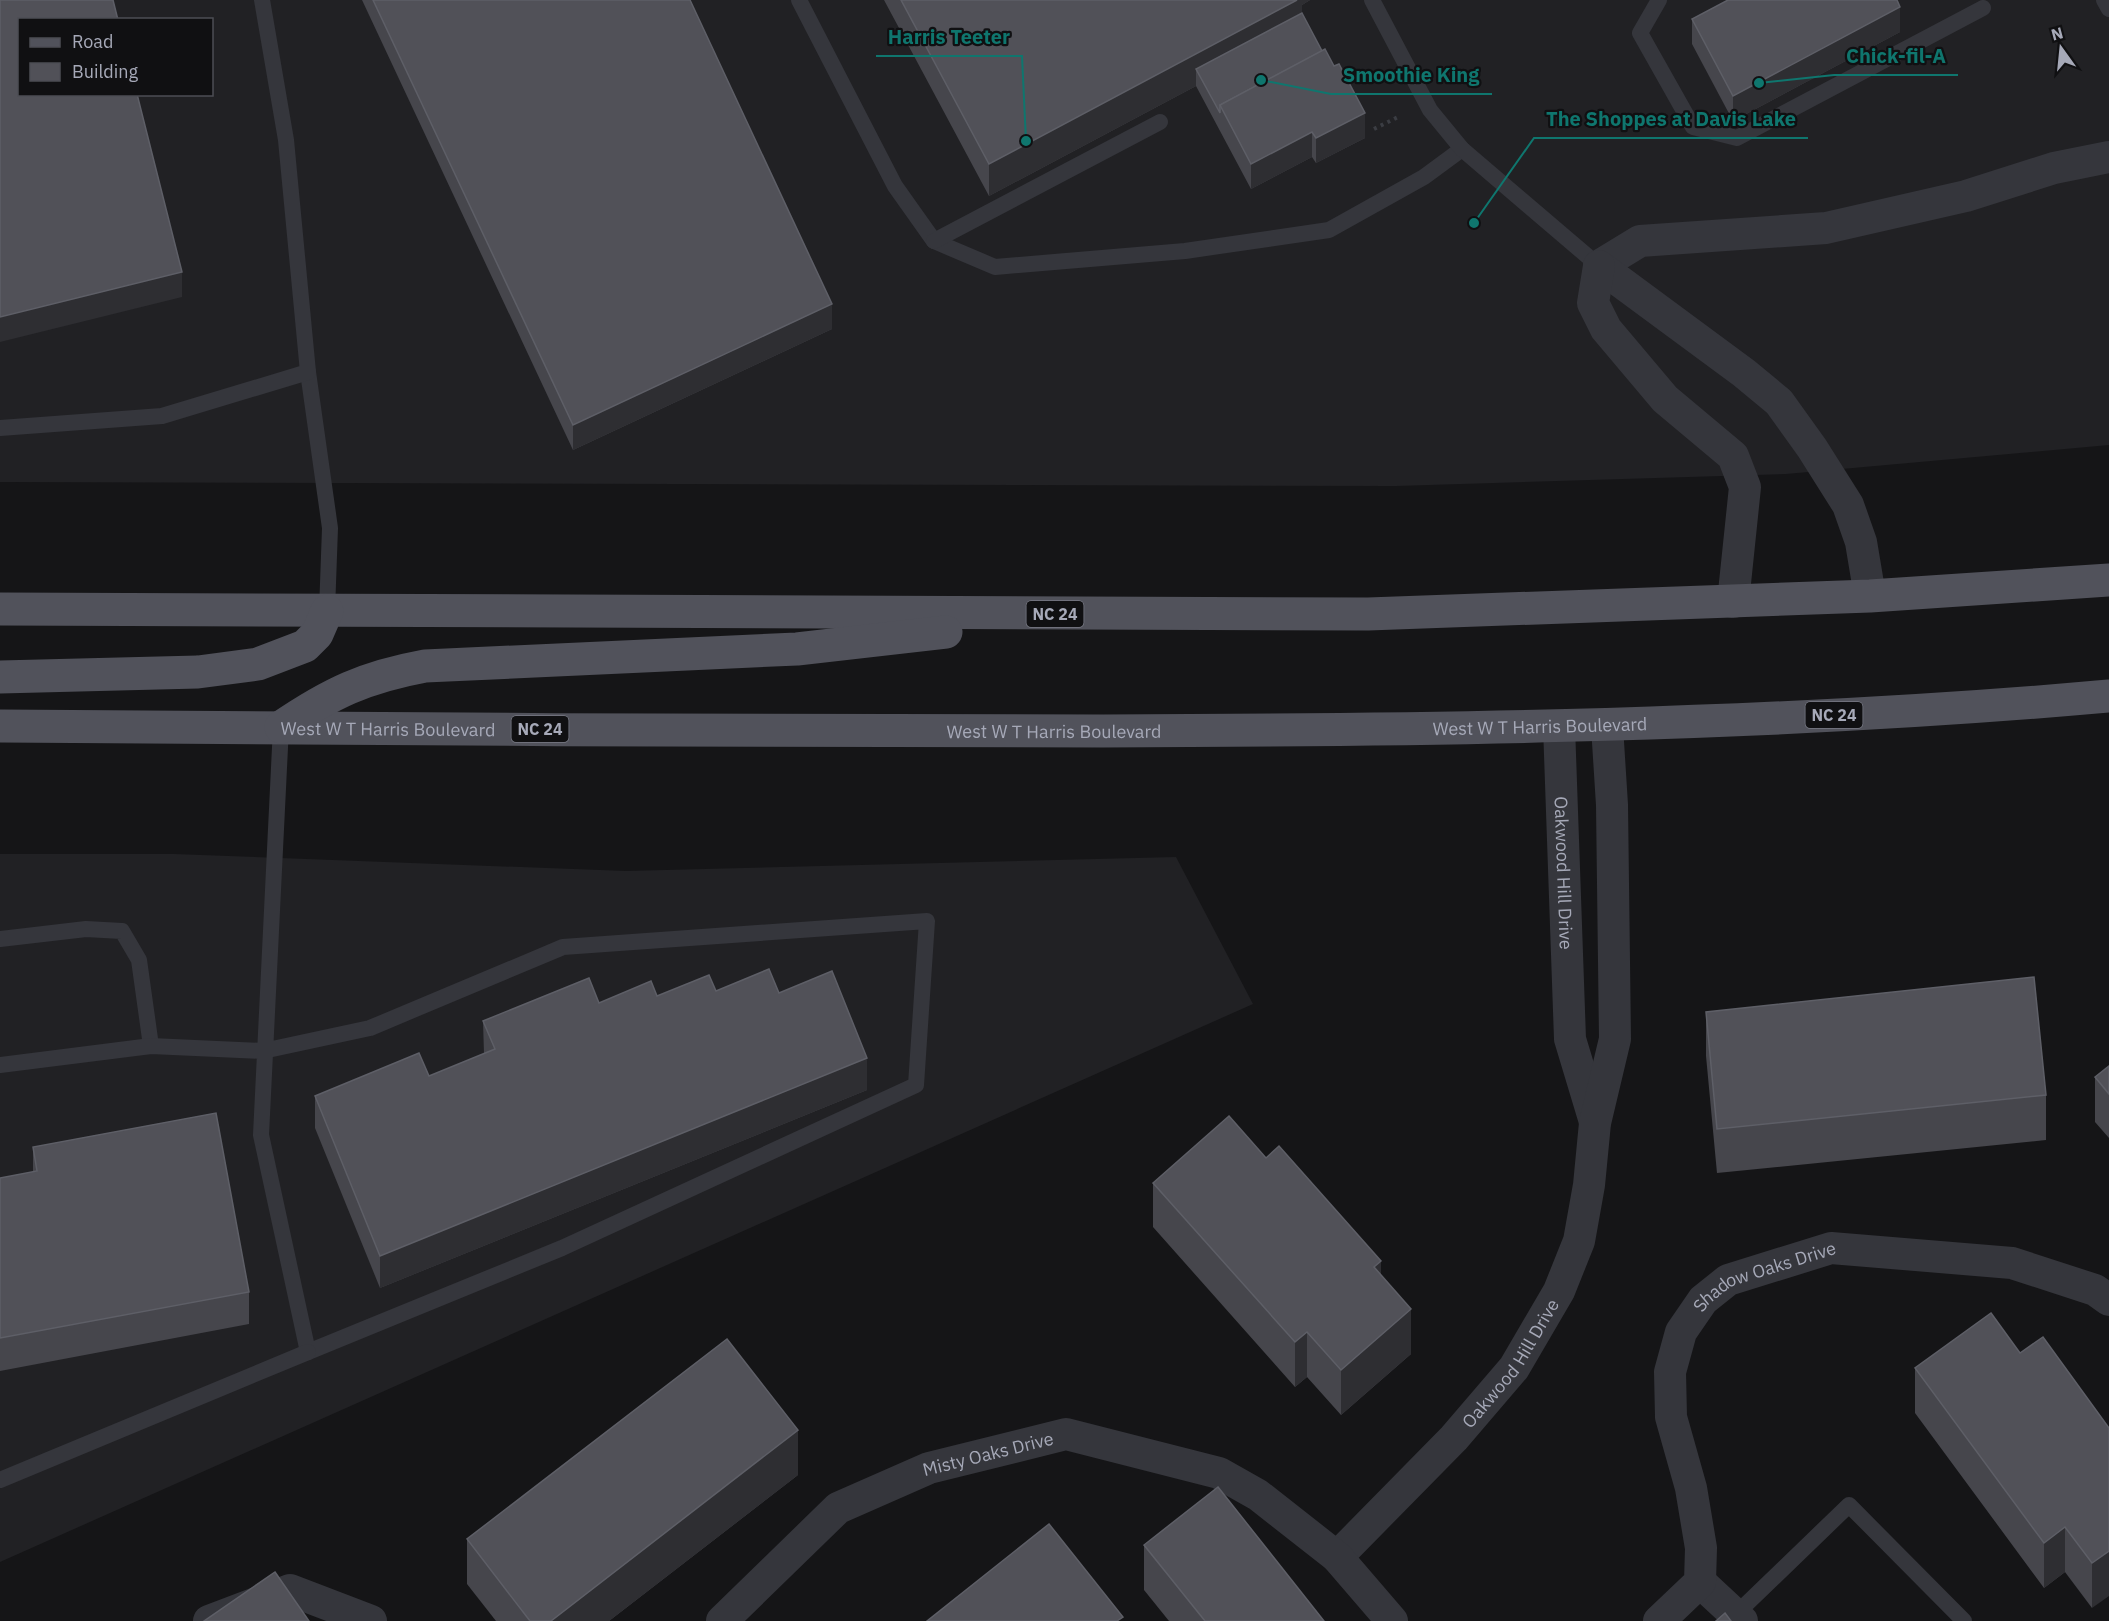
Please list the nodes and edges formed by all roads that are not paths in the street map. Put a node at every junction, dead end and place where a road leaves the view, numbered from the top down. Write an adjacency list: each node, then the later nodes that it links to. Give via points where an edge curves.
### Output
1 (262, 0): 13 (lane, via 286,140)
2 (799, 0): 11 (lane, via 895,186)
3 (1372, 0): 9 (lane, via 1430,110)
4 (1659, 0): 6 (lane, via 1640,33 1693,127 1737,138)
5 (2104, 0): 7 (lane)
6 (1983, 8)
7 (2109, 9)
8 (1160, 122): 11 (lane)
9 (1462, 149): 11 (lane, via 1424,177 1329,230 1160,252 995,267); 12 (lane)
10 (2109, 157): 12 (street, via 2054,168 1966,196 1826,228 1640,241)
11 (934, 240)
12 (1599, 266): 16 (street, via 1779,402 1848,505 1861,542); 17 (street, via 1593,303 1612,336 1665,399 1733,456 1745,487)
13 (308, 372): 14 (lane, via 162,416); 19 (lane, via 330,528)
14 (0, 428)
15 (2109, 579): 16 (main road, NC 24)
16 (1870, 596): 17 (main road, NC 24)
17 (1733, 602): 20 (main road, NC 24, via 1368,614)
18 (0, 609): 19 (main road, NC 24)
19 (327, 611): 20 (main road, NC 24); 21 (main road, via 317,634 305,646 285,656 239,668)
20 (1093, 614): 26 (main road, via 797,649 425,666 389,672 358,683 325,697)
21 (0, 677)
22 (2109, 696): 25 (main road, West W T Harris Boulevard / NC 24, via 1843,715)
23 (0, 726): 26 (main road, West W T Harris Boulevard / NC 24)
24 (1559, 726): 25 (main road, West W T Harris Boulevard / NC 24); 26 (main road, West W T Harris Boulevard / NC 24, via 885,732); 31 (street, Oakwood Hill Drive, via 1570,1039)
25 (1607, 726): 31 (street, Oakwood Hill Drive, via 1616,1039)
26 (281, 727): 29 (lane)
27 (0, 939): 28 (lane, via 86,929 122,931 139,960)
28 (151, 1046): 29 (lane); 30 (lane)
29 (263, 1052): 33 (lane, via 261,1135); 33 (lane, via 370,1028 563,947 927,921 916,1085 562,1248)
30 (0, 1065)
31 (1595, 1123): 35 (street, Oakwood Hill Drive, via 1590,1185 1579,1241 1559,1291 1514,1368 1454,1438)
32 (2109, 1300): 36 (street, Shadow Oaks Drive, via 2095,1290 2012,1263 1831,1248 1728,1280 1703,1300 1682,1332 1670,1372 1671,1416 1691,1488 1701,1548)
33 (308, 1352): 34 (lane)
34 (0, 1480)
35 (1337, 1557): 40 (street, Misty Oaks Drive, via 1258,1495 1219,1473 1066,1434 929,1468 838,1508); 41 (street, Misty Oaks Drive)
36 (1700, 1582): 37 (street); 42 (street)
37 (1739, 1618): 43 (lane, via 1849,1504)
38 (209, 1621): 39 (street, via 290,1590)
39 (371, 1621)
40 (722, 1621)
41 (1392, 1621)
42 (1659, 1621)
43 (1964, 1621)

